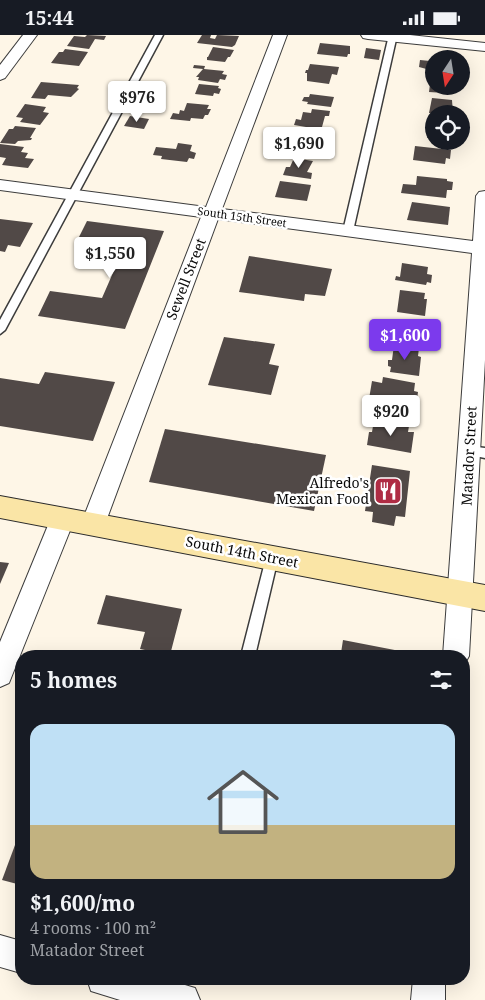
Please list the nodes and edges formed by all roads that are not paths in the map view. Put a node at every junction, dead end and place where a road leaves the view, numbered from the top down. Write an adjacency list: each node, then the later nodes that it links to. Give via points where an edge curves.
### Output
1 (30, 35): 7 (street)
2 (159, 35): 9 (lane)
3 (280, 35): 11 (street, Sewell Street)
4 (368, 35): 5 (street)
5 (393, 36): 6 (street); 12 (lane)
6 (485, 47)
7 (0, 75)
8 (0, 185): 9 (street, South 15th Street)
9 (72, 195): 11 (street, South 15th Street); 14 (lane)
10 (485, 197): 13 (street, Matador Street)
11 (211, 213): 12 (street, South 15th Street); 18 (street, Sewell Street)
12 (348, 231): 13 (street, South 15th Street)
13 (483, 249): 15 (street, Matador Street)
14 (0, 330)
15 (477, 452): 20 (street, Matador Street)
16 (0, 507): 17 (main road, South 14th Street)
17 (63, 518): 18 (main road, South 14th Street); 23 (street)
18 (93, 524): 19 (main road, South 14th Street)
19 (272, 558): 20 (main road, South 14th Street); 21 (lane)
20 (473, 595): 22 (street, Matador Street)
21 (249, 650)
22 (458, 650)
23 (0, 674)
24 (0, 951): 25 (street)
25 (15, 955)
26 (132, 985): 28 (street)
27 (429, 985): 29 (street)
28 (170, 993)
29 (428, 1000)

